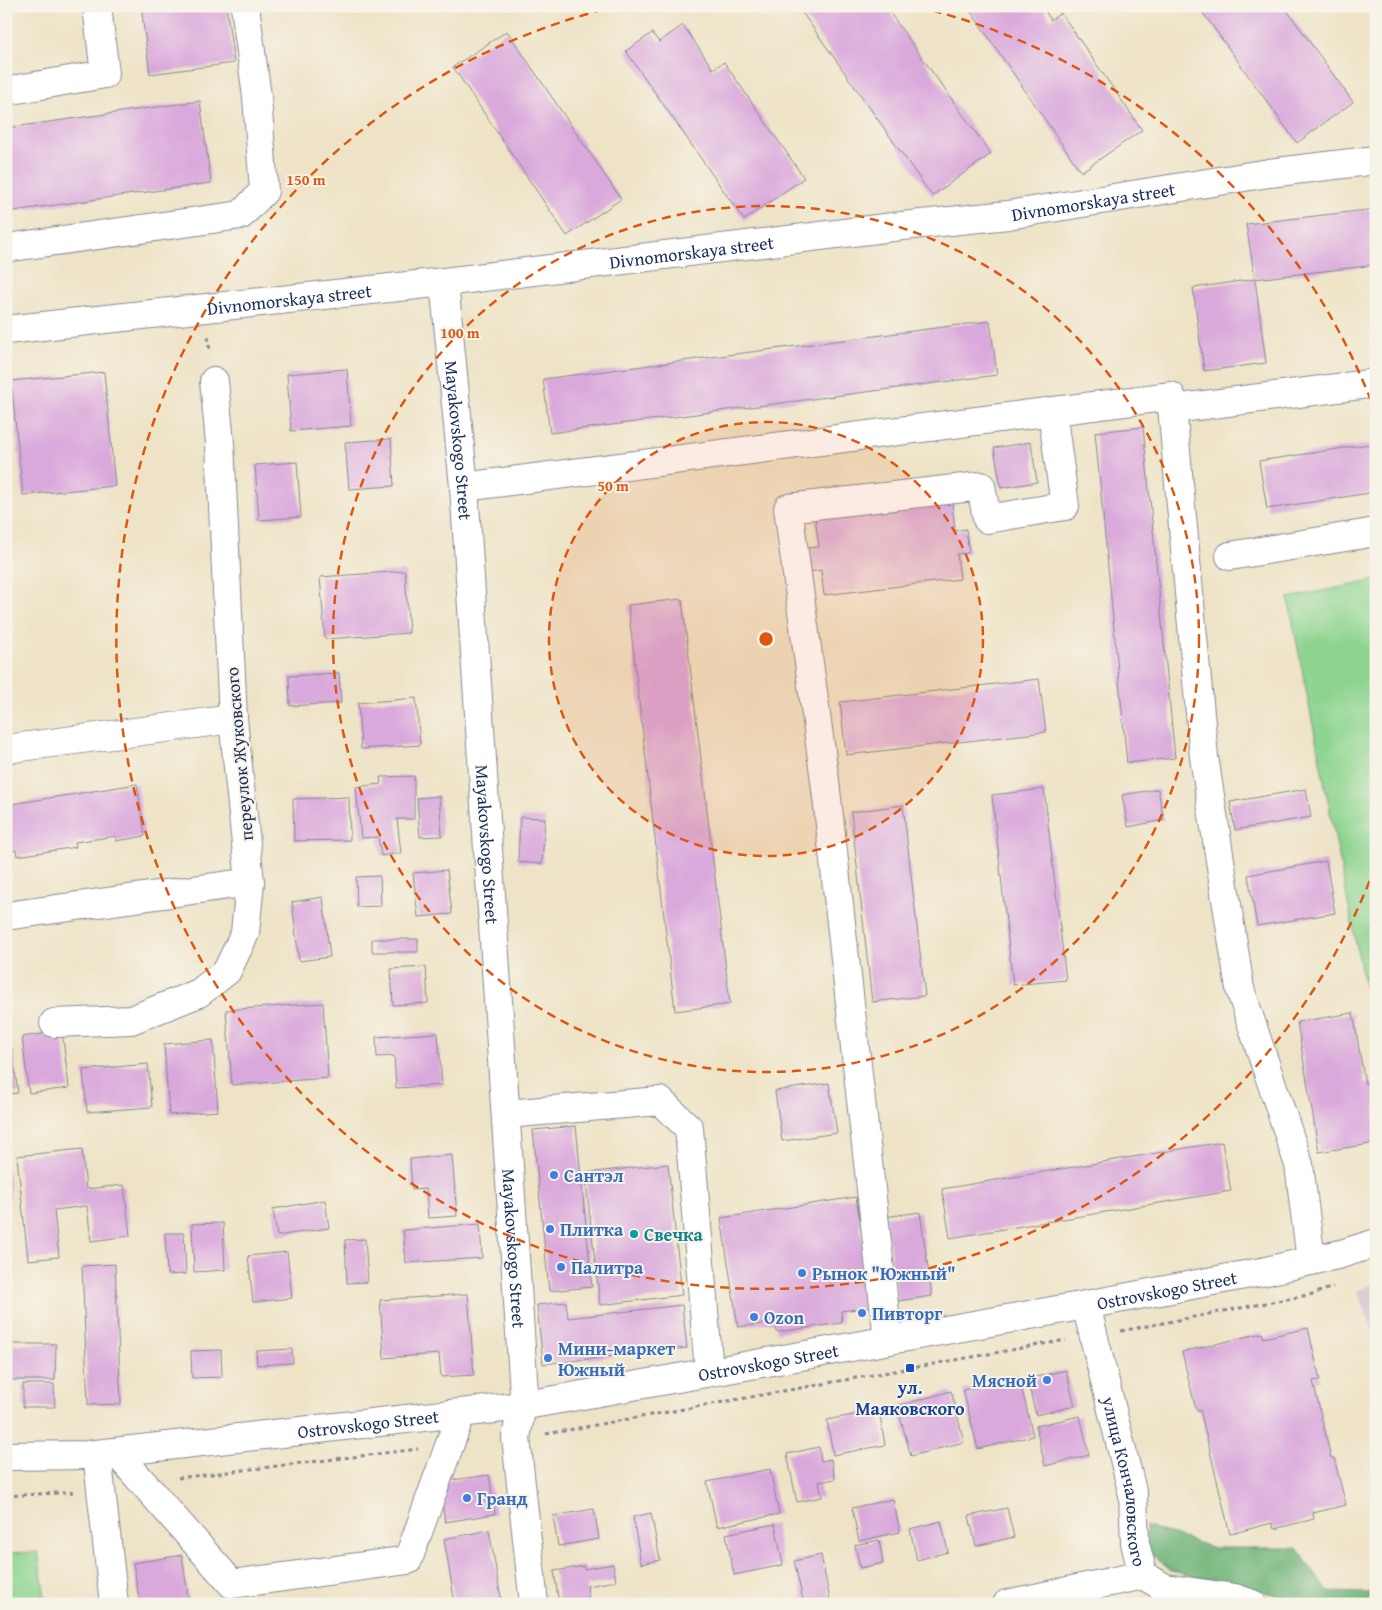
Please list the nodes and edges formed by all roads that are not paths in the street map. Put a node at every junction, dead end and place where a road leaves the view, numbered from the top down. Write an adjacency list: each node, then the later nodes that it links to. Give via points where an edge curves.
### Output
1 (97, 6): 3 (street, via 105,74)
2 (245, 6): 5 (street, via 257,97 264,191 241,215)
3 (6, 92)
4 (1376, 160): 6 (street, Divnomorskaya street, via 1259,174 1008,214)
5 (6, 248)
6 (444, 282): 7 (street, Divnomorskaya street); 12 (street, Mayakovskogo Street)
7 (6, 330)
8 (214, 381): 15 (street, переулок Жуковского)
9 (1376, 383): 10 (street)
10 (1173, 409): 11 (street, via 1171,396); 22 (street, via 1204,757 1240,989 1299,1164)
11 (1052, 412): 12 (street); 24 (street, via 1066,506 987,519 980,486 788,508 825,780)
12 (464, 487): 20 (street, Mayakovskogo Street)
13 (1376, 532): 14 (street)
14 (1230, 556)
15 (234, 719): 16 (street); 17 (street, переулок Жуковского)
16 (6, 749)
17 (250, 882): 18 (street); 19 (street, переулок Жуковского, via 245,933 227,971 199,993 131,1020)
18 (6, 916)
19 (54, 1023)
20 (506, 1114): 25 (street, via 660,1101 689,1128); 26 (street, Mayakovskogo Street, via 524,1392)
21 (1376, 1243): 22 (street, Ostrovskogo Street)
22 (1311, 1261): 23 (street, Ostrovskogo Street)
23 (1086, 1305): 24 (street, Ostrovskogo Street); 30 (street, улица Кончаловского, via 1133,1495 1135,1543)
24 (888, 1340): 25 (street, Ostrovskogo Street)
25 (709, 1372): 26 (street, Ostrovskogo Street)
26 (521, 1406): 27 (street, Ostrovskogo Street); 32 (street, Mayakovskogo Street, via 516,1438)
27 (461, 1413): 28 (street, Ostrovskogo Street); 28 (street, via 408,1560 232,1584)
28 (106, 1453): 29 (street, Ostrovskogo Street); 31 (street)
29 (6, 1456)
30 (1143, 1574): 33 (street); 34 (street, улица Кончаловского, via 1165,1588 1235,1598)
31 (114, 1604)
32 (534, 1604)
33 (1007, 1604)
34 (1252, 1604)

